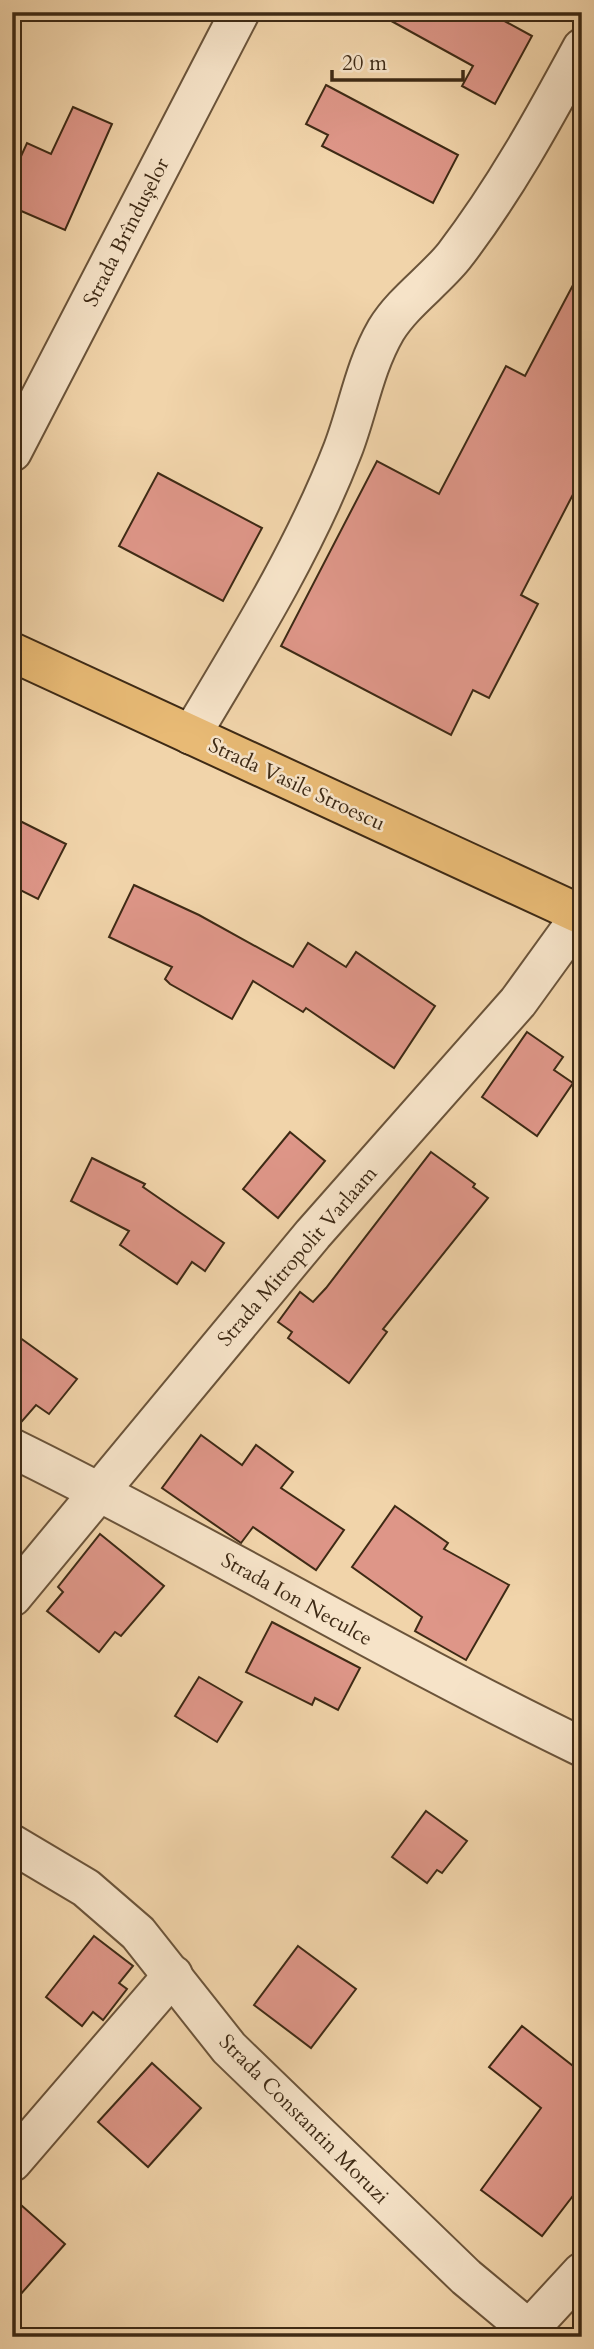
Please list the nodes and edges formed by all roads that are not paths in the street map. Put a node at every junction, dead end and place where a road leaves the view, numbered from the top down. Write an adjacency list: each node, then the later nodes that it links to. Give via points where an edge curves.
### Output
1 (240, 12): 3 (street, Strada Brîndușelor)
2 (582, 48): 5 (street, via 520,161 453,257 387,328 371,361 343,449 289,564)
3 (12, 452)
4 (12, 652): 5 (main road, Strada Vasile Stroescu)
5 (191, 735): 6 (main road, Strada Vasile Stroescu)
6 (581, 915): 8 (street, Strada Mitropolit Varlaam, via 519,1002 313,1234)
7 (12, 1448): 8 (street, Strada Ion Neculce)
8 (98, 1490): 9 (street, Strada Mitropolit Varlaam); 10 (street, Strada Ion Neculce, via 479,1698)
9 (12, 1597)
10 (582, 1747)
11 (12, 1844): 12 (street, Strada Constantin Moruzi, via 86,1888 138,1933)
12 (173, 1975): 13 (street); 15 (street, Strada Constantin Moruzi, via 229,2048)
13 (12, 2162)
14 (582, 2272): 15 (street)
15 (530, 2334)

